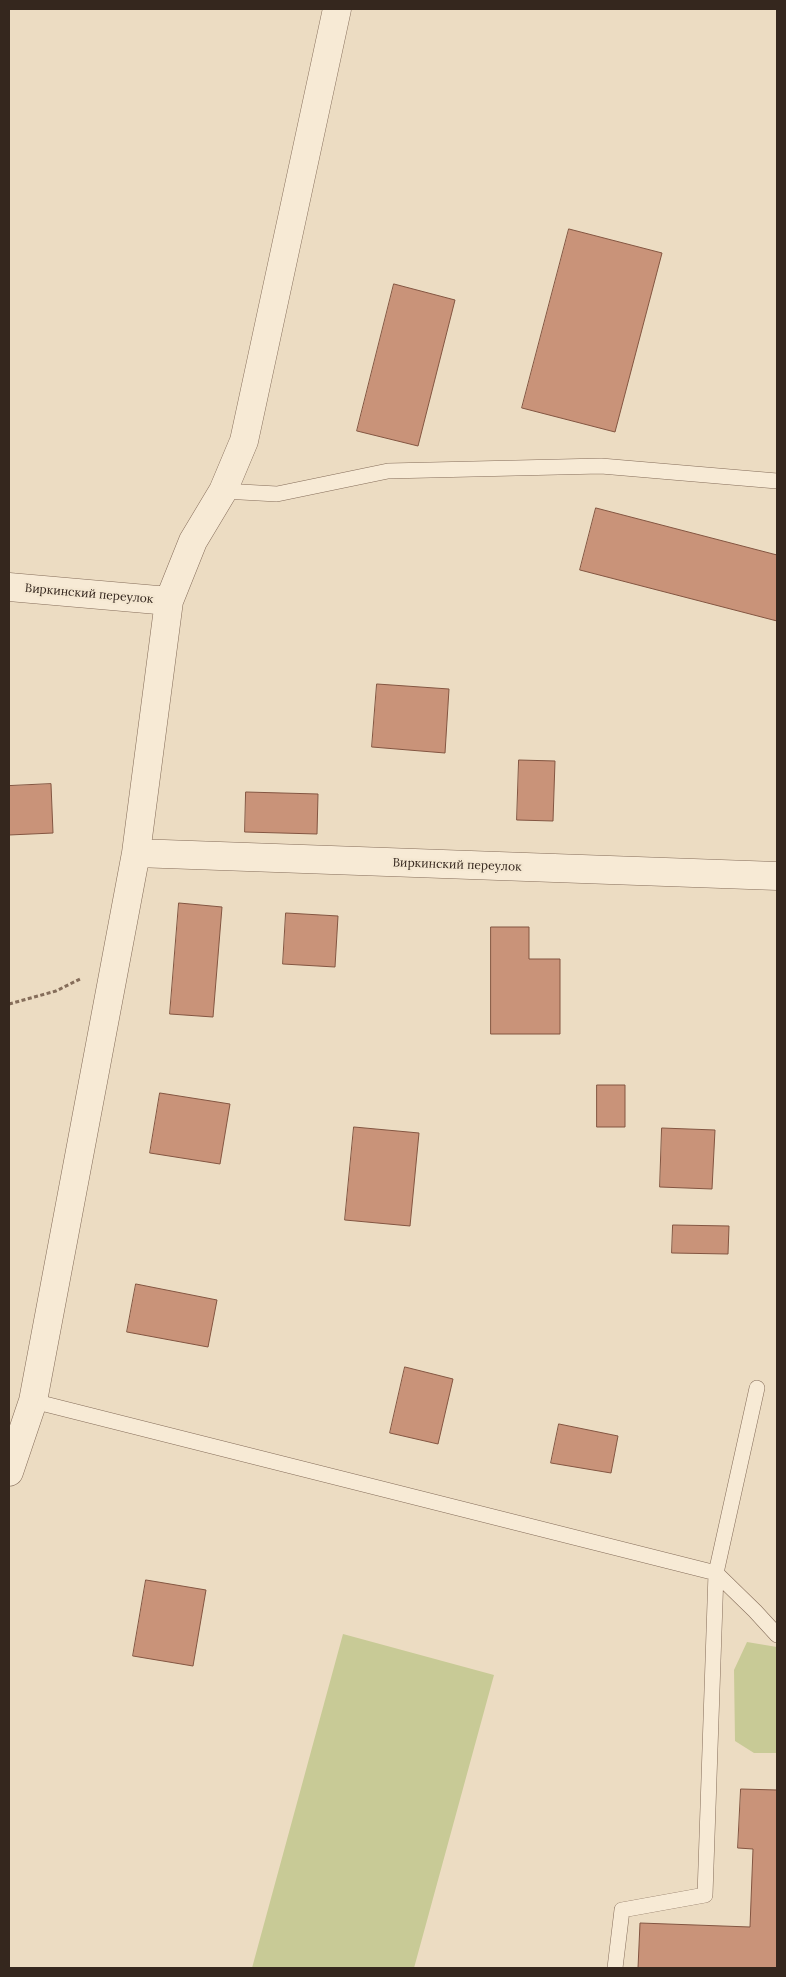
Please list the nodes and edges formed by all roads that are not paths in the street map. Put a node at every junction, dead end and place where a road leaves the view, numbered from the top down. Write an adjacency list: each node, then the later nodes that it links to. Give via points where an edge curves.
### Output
1 (337, 9): 3 (street, via 244,441)
2 (777, 481): 3 (lane, via 601,466 388,471 277,494)
3 (224, 491): 5 (street, via 193,541)
4 (9, 586): 5 (street, Виркинский переулок)
5 (169, 601): 6 (street)
6 (136, 853): 7 (street, Виркинский переулок); 9 (street)
7 (777, 876)
8 (757, 1388): 11 (lane)
9 (33, 1401): 10 (street); 11 (lane)
10 (9, 1472)
11 (716, 1573): 12 (lane); 13 (lane, via 705,1895 622,1910)
12 (777, 1635)
13 (615, 1968)

